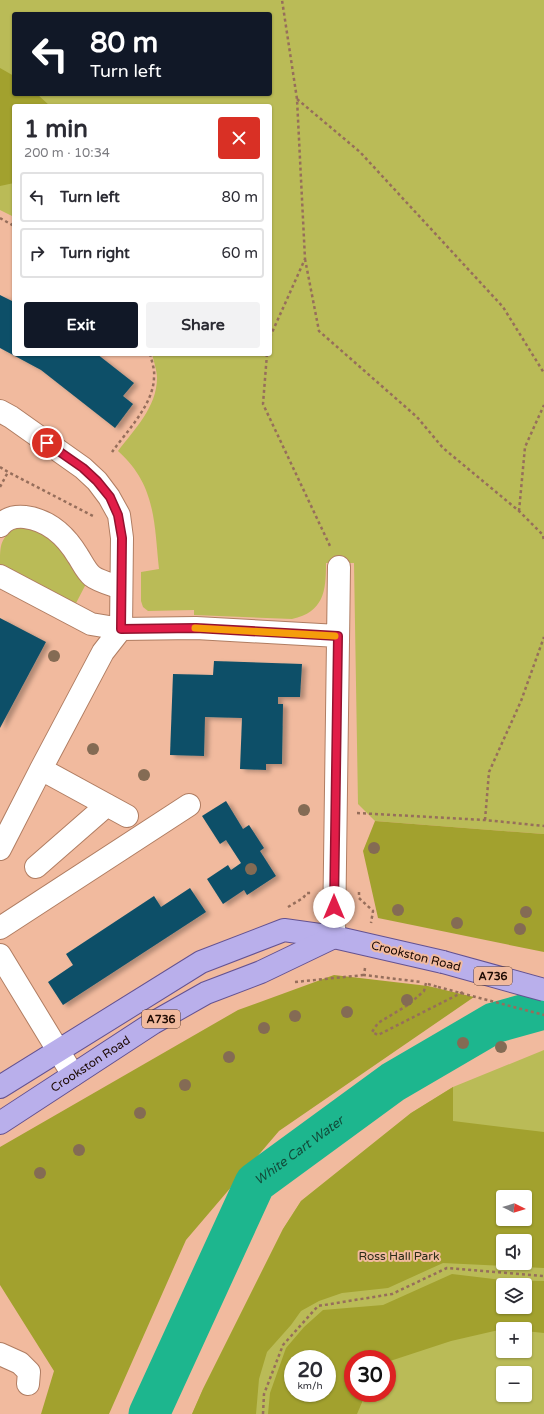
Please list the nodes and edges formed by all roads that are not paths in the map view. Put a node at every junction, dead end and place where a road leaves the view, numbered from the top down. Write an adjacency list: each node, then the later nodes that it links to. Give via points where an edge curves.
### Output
1 (0, 411): 5 (street, via 83,468 110,497 118,515 122,538)
2 (0, 526): 5 (street, via 4,520 18,516 46,524 57,530 73,548 92,576)
3 (339, 567): 7 (street)
4 (0, 576): 6 (street, via 91,624)
5 (121, 588): 6 (street)
6 (121, 629): 7 (street, via 196,628); 8 (street, via 104,652)
7 (338, 636): 15 (street)
8 (41, 769): 9 (street); 12 (street)
9 (107, 805): 11 (street); 13 (street)
10 (189, 805): 14 (street)
11 (127, 816)
12 (0, 849)
13 (36, 867)
14 (0, 928)
15 (334, 937): 17 (main road, Crookston Road / A736, bridge, via 443,962); 18 (main road, Crookston Road / A736, via 284,930 201,962); 19 (main road, Crookston Road / A736, via 261,972 206,993 153,1023)
16 (0, 955): 18 (street)
17 (544, 990)
18 (58, 1050): 19 (street); 20 (main road, Crookston Road / A736)
19 (73, 1075): 21 (main road, Crookston Road / A736)
20 (0, 1087)
21 (0, 1122)
22 (0, 1354): 23 (street, via 20,1363 30,1372)
23 (28, 1384)

